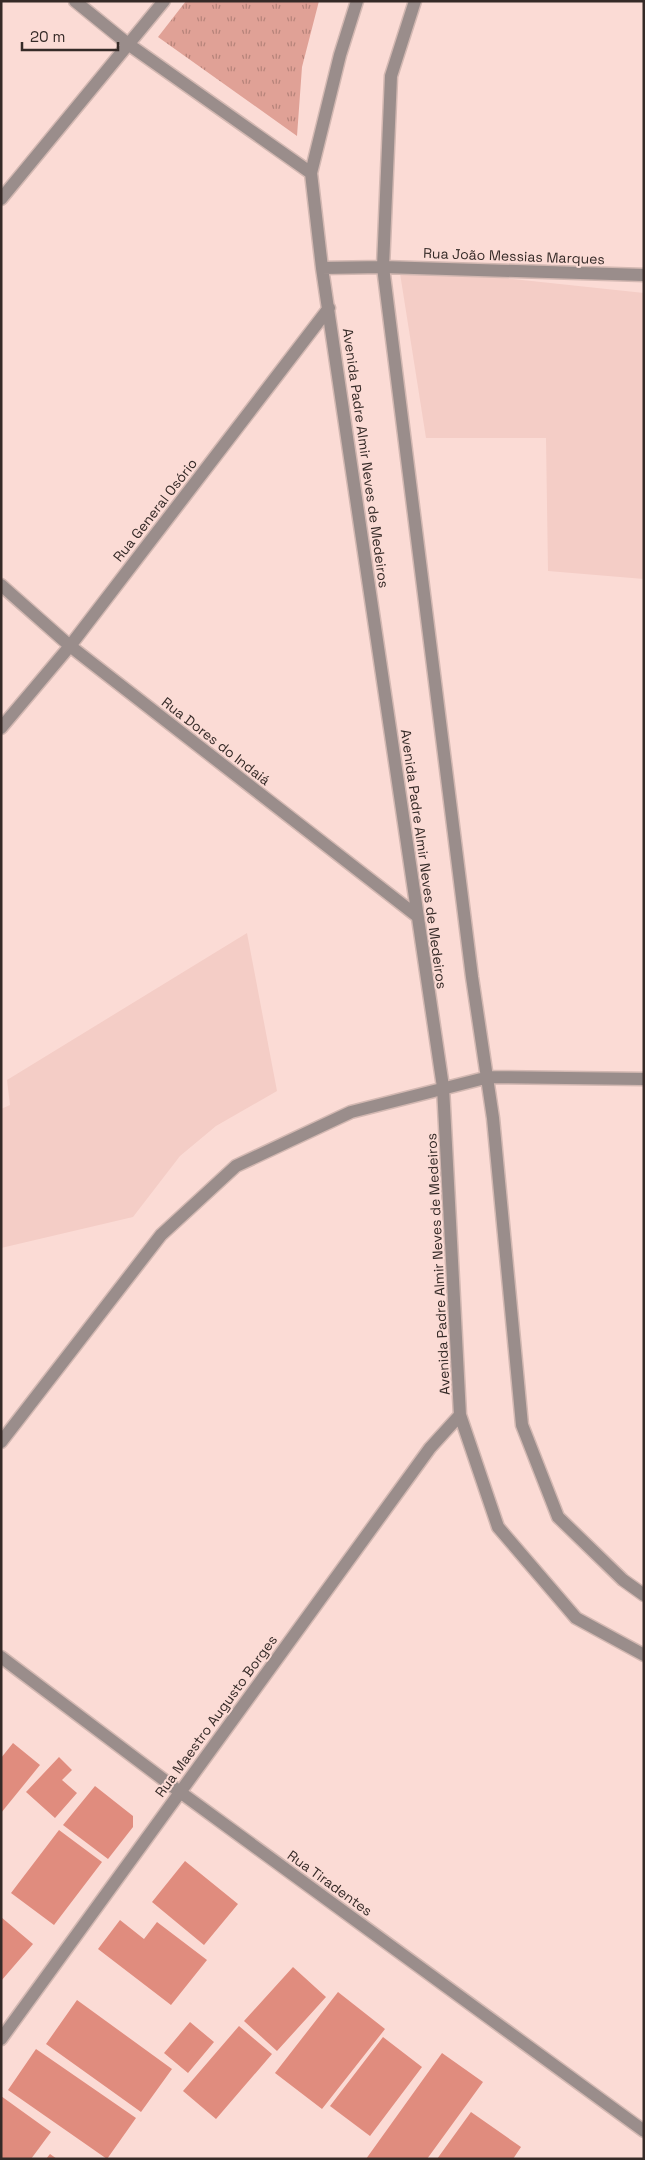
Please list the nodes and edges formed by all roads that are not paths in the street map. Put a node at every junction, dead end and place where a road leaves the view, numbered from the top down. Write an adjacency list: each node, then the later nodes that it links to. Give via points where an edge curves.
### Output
1 (75, 1): 5 (street)
2 (164, 1): 5 (street)
3 (357, 1): 6 (street, Avenida Padre Almir Neves de Medeiros)
4 (415, 1): 8 (street, via 391,76)
5 (128, 44): 6 (street); 7 (street)
6 (311, 173): 9 (street, Avenida Padre Almir Neves de Medeiros)
7 (1, 199)
8 (383, 267): 9 (street, Rua João Messias Marques); 10 (street, Rua João Messias Marques); 16 (street, via 472,977)
9 (322, 268): 11 (street, Avenida Padre Almir Neves de Medeiros)
10 (644, 275)
11 (329, 308): 13 (street, Rua General Osório); 15 (street, Avenida Padre Almir Neves de Medeiros)
12 (1, 585): 13 (street, Rua Dores do Indaiá)
13 (70, 646): 14 (street, Rua General Osório); 15 (street, Rua Dores do Indaiá)
14 (1, 728)
15 (417, 916): 18 (street, Avenida Padre Almir Neves de Medeiros)
16 (488, 1077): 17 (street); 18 (street); 21 (street, via 522,1425 558,1517 623,1580)
17 (644, 1079)
18 (443, 1087): 19 (street, Avenida Padre Almir Neves de Medeiros); 20 (street, via 351,1112 236,1166 161,1235)
19 (460, 1415): 22 (street, Avenida Padre Almir Neves de Medeiros, via 498,1527 576,1618); 24 (street, Rua Maestro Augusto Borges, via 430,1448)
20 (1, 1442)
21 (644, 1595)
22 (644, 1655)
23 (1, 1657): 24 (street, Rua Tiradentes)
24 (180, 1792): 25 (street, Rua Maestro Augusto Borges); 26 (street, Rua Tiradentes)
25 (1, 2039)
26 (644, 2131)

